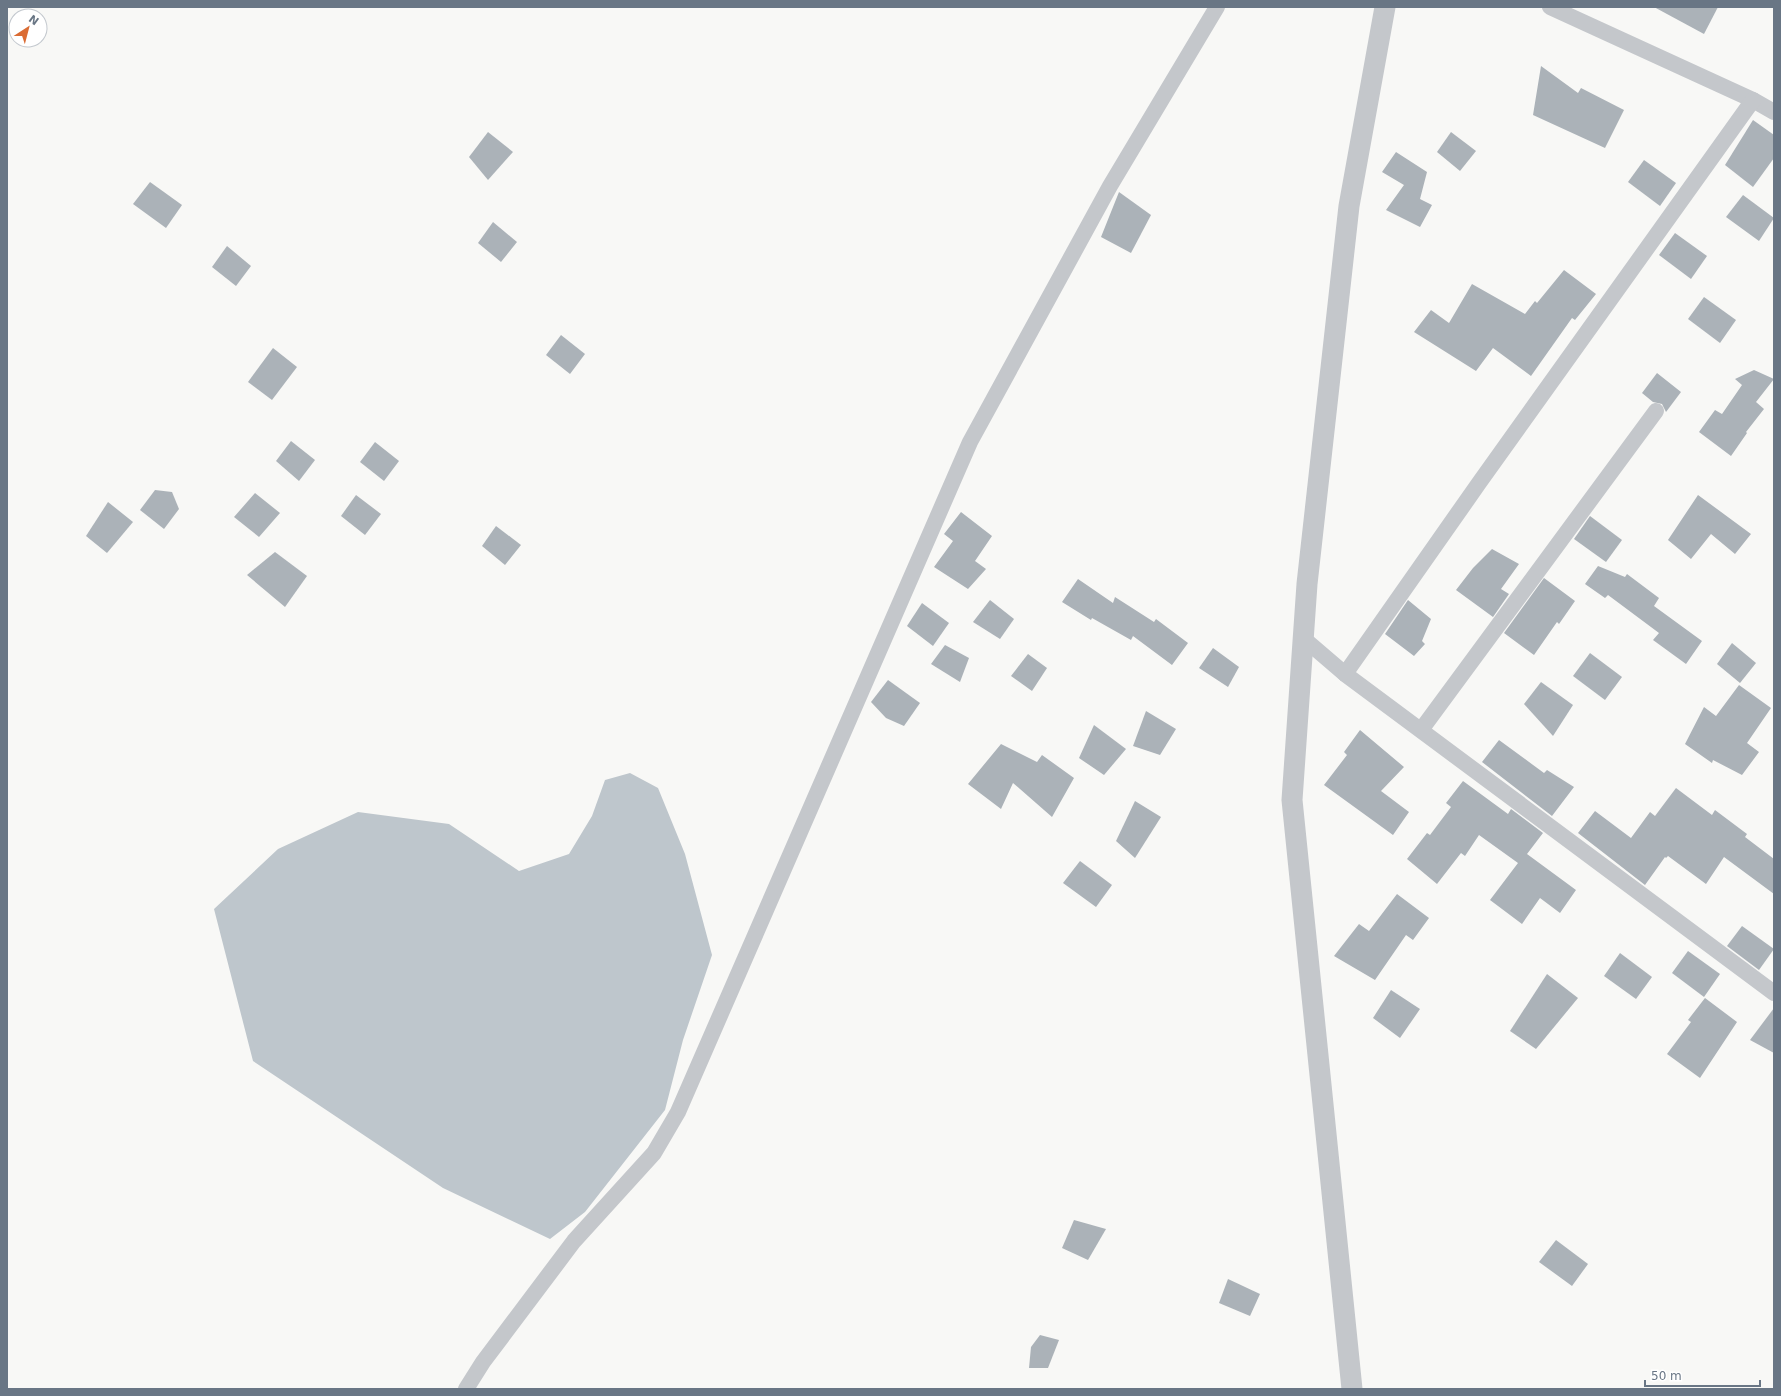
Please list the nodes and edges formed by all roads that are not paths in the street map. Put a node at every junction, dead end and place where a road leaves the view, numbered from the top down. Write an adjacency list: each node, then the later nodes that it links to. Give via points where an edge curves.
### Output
1 (1217, 7): 11 (street, via 1110,186 970,442 678,1112 654,1153 574,1241 483,1362)
2 (1385, 7): 7 (street, via 1348,206 1306,584)
3 (1550, 7): 4 (street)
4 (1753, 100): 5 (street); 8 (street)
5 (1774, 112)
6 (1656, 411): 9 (street)
7 (1303, 638): 8 (street); 12 (street, via 1292,800)
8 (1345, 674): 9 (street)
9 (1421, 730): 10 (street)
10 (1774, 993)
11 (466, 1389)
12 (1352, 1389)

